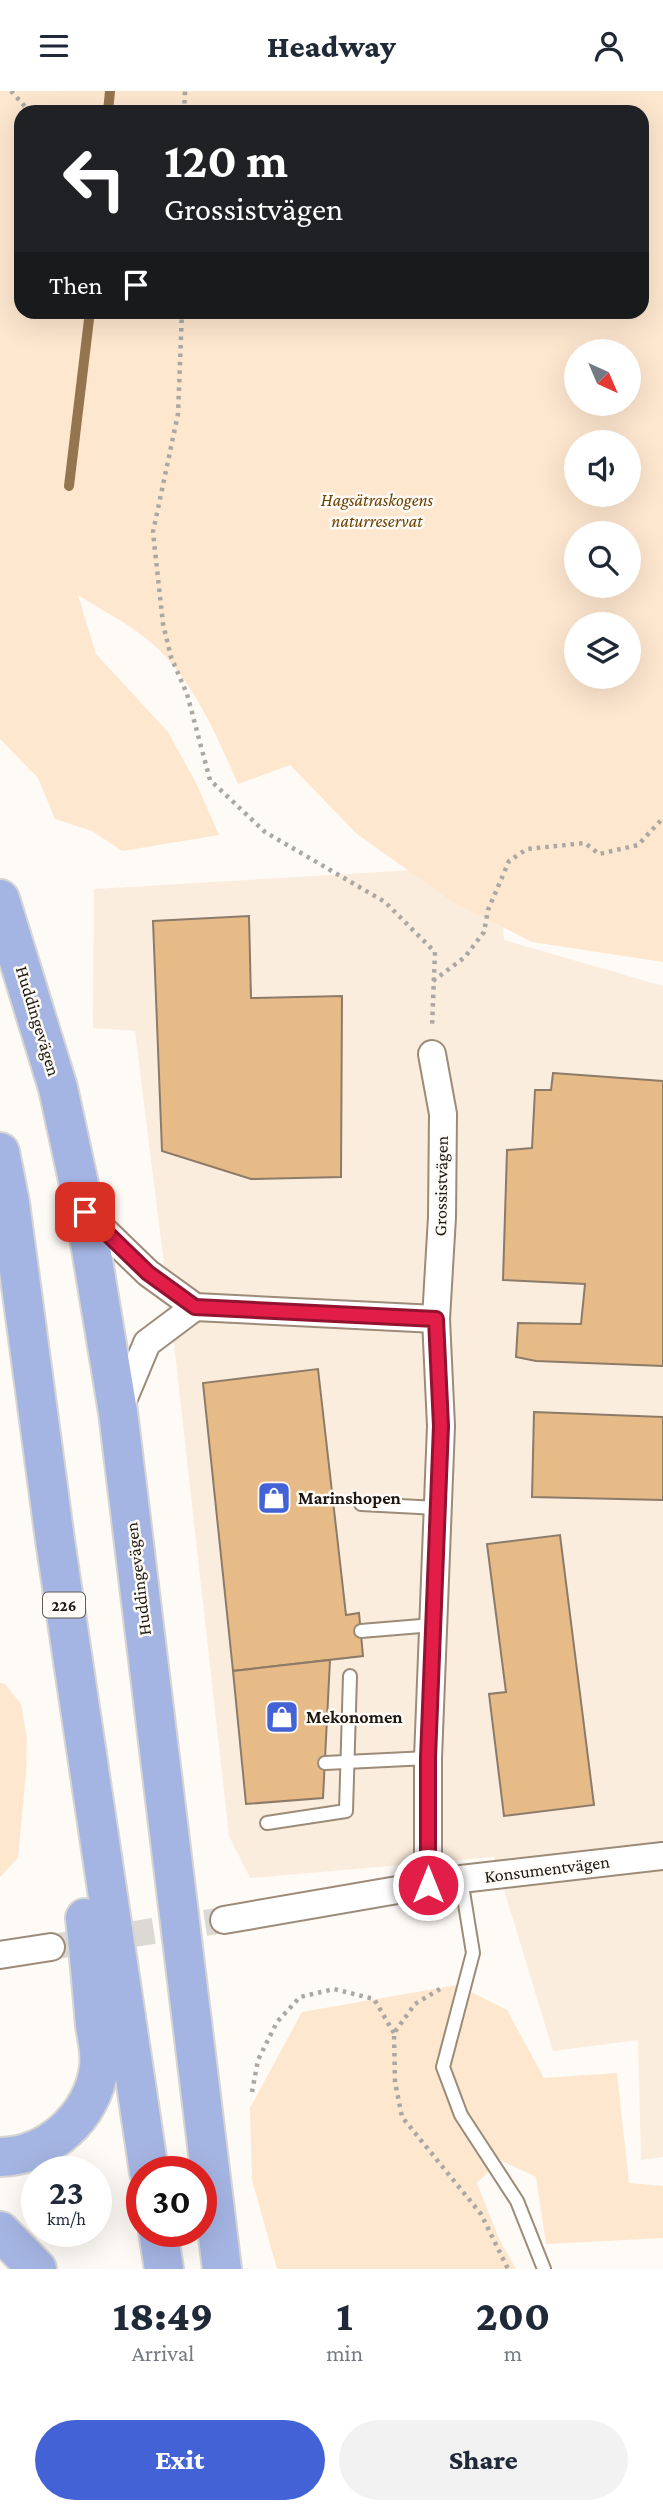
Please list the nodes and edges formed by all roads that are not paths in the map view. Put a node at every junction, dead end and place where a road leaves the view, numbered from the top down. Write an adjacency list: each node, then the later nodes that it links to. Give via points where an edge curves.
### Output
1 (0, 899): 4 (main road, Huddingevägen, via 58,1088)
2 (432, 1054): 6 (street, Grossistvägen, via 443,1114)
3 (0, 1152): 17 (main road, 226)
4 (85, 1212): 5 (street, via 148,1273); 7 (main road, Huddingevägen)
5 (195, 1307): 6 (street); 7 (street, via 147,1343)
6 (436, 1319): 9 (street, Grossistvägen, via 441,1426)
7 (118, 1412): 30 (main road, Huddingevägen)
8 (361, 1504): 9 (lane)
9 (438, 1508): 10 (street, Grossistvägen)
10 (433, 1625): 11 (lane); 13 (street, Grossistvägen)
11 (361, 1631)
12 (350, 1675): 14 (lane)
13 (428, 1758): 14 (lane); 20 (street, Grossistvägen)
14 (349, 1762): 15 (lane); 16 (lane, via 346,1811)
15 (325, 1763)
16 (267, 1823)
17 (96, 1825): 24 (main road, 226); 25 (main road, via 84,1902 99,2066 91,2095 60,2136 42,2148)
18 (663, 1856): 19 (street, Konsumentvägen)
19 (461, 1879): 20 (street, Konsumentvägen); 31 (lane, via 473,1953 443,2067 461,2115 517,2201)
20 (428, 1885): 21 (street, Konsumentvägen)
21 (224, 1920)
22 (51, 1947): 23 (street)
23 (0, 1955)
24 (147, 2156)
25 (0, 2157)
26 (0, 2231): 28 (main road)
27 (161, 2247): 29 (main road)
28 (37, 2269)
29 (164, 2269)
30 (222, 2269)
31 (544, 2269)

